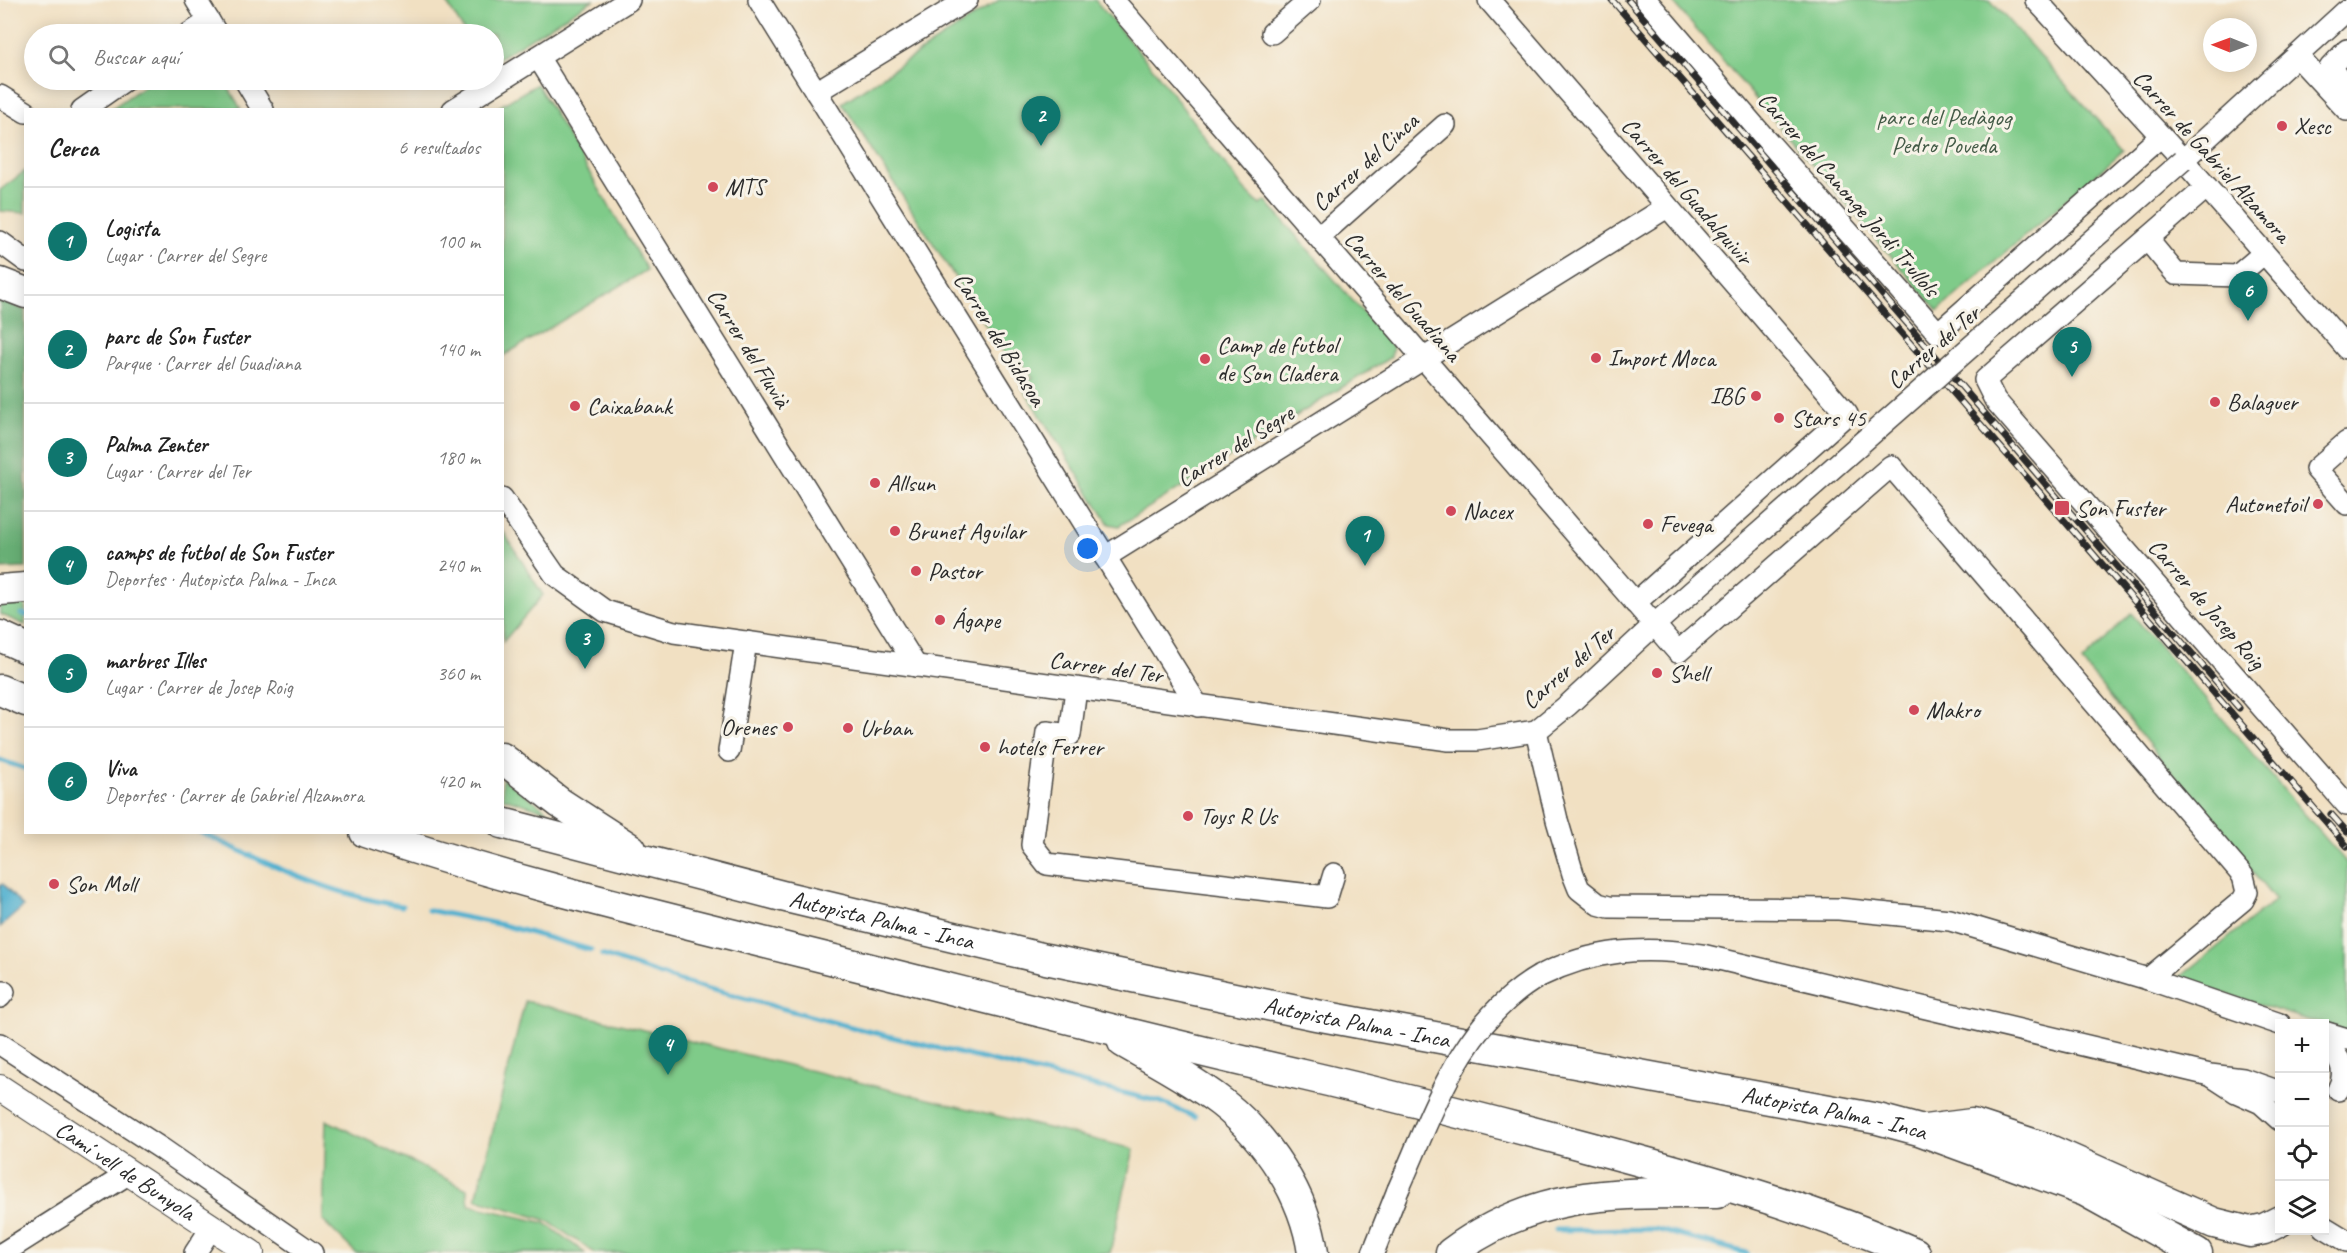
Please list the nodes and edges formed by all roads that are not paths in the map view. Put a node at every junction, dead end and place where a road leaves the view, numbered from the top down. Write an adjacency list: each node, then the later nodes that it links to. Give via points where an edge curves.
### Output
1 (196, 0): 11 (street)
2 (629, 0): 15 (street)
3 (759, 0): 21 (street, Carrer del Bidasoa)
4 (967, 0): 21 (street)
5 (1113, 0): 33 (street, Carrer del Guadiana)
6 (1310, 0): 12 (street)
7 (1489, 0): 32 (street, Carrer del Guadalquivir)
8 (1646, 0): 29 (street, Carrer del Canonge Jordi Trullols, via 1938,333)
9 (2036, 0): 29 (street, Carrer de Gabriel Alzamora)
10 (2345, 15): 14 (street, Carrer del Ter)
11 (211, 24)
12 (1272, 33)
13 (2347, 51): 17 (street, via 2330,68)
14 (2297, 56): 26 (street); 30 (street, Carrer del Ter)
15 (538, 57): 16 (street); 55 (street, Carrer del Fluvià)
16 (504, 78)
17 (2347, 88)
18 (111, 90): 23 (street)
19 (251, 90): 24 (street)
20 (485, 90): 25 (street)
21 (816, 92): 47 (street, Carrer del Bidasoa)
22 (0, 96): 27 (street)
23 (85, 108)
24 (262, 108)
25 (456, 108)
26 (2347, 110)
27 (24, 111)
28 (1445, 125): 33 (street, Carrer del Cinca)
29 (2161, 136): 30 (street, Carrer de Gabriel Alzamora)
30 (2183, 160): 31 (street, Carrer de Gabriel Alzamora); 51 (street, Carrer del Ter, bridge)
31 (2207, 188): 34 (street); 37 (street, Carrer de Gabriel Alzamora)
32 (1667, 207): 43 (street, Carrer del Segre); 50 (street, Carrer del Guadalquivir, via 1846,414)
33 (1319, 237): 43 (street, Carrer del Guadiana)
34 (2147, 240): 37 (street, via 2176,274 2237,276); 63 (street, Carrer de Josep Roig, via 1985,380 1995,400)
35 (0, 242): 38 (street)
36 (0, 252): 39 (street)
37 (2264, 253): 42 (street, Carrer de Gabriel Alzamora)
38 (24, 260)
39 (24, 260)
40 (0, 283): 41 (highway)
41 (24, 292)
42 (2347, 348)
43 (1423, 358): 47 (street, Carrer del Segre); 50 (street, Carrer del Guadiana)
44 (2347, 442): 46 (street, via 2316,469)
45 (504, 501): 53 (street, Carrer del Ter, via 555,575 605,611 674,632)
46 (2347, 504)
47 (1106, 557): 59 (street, Carrer del Bidasoa)
48 (24, 588): 49 (highway)
49 (0, 590)
50 (1635, 603): 51 (street, Carrer del Guadiana)
51 (1654, 625): 60 (street, Carrer del Ter); 68 (street, Carrer del Guadiana, via 1677,652 1892,465 2243,876 2247,892 2243,900)
52 (0, 636): 54 (highway)
53 (746, 642): 55 (street, Carrer del Ter); 61 (street)
54 (24, 647)
55 (916, 666): 56 (street, Carrer del Ter)
56 (1076, 688): 59 (street, Carrer del Ter); 67 (street, via 1070,735 1047,732 1032,845 1047,864 1327,897)
57 (0, 690): 58 (highway)
58 (24, 700)
59 (1198, 706): 60 (street, Carrer del Ter, via 1449,740 1477,740)
60 (1536, 730): 68 (street, via 1573,874 1579,889 1598,904 1839,909 1950,920)
61 (729, 751)
62 (504, 760): 66 (highway, via 560,803)
63 (2346, 801)
64 (504, 823): 66 (highway, Autopista Palma - Inca)
65 (373, 834): 70 (highway, Autopista Palma - Inca, via 564,892)
66 (651, 863): 80 (highway, Autopista Palma - Inca, via 870,918 1137,978)
67 (1334, 874)
68 (2148, 979): 69 (street)
69 (2275, 1022)
70 (1089, 1023): 82 (highway, Autopista Palma - Inca, via 1414,1101); 91 (highway, via 1192,1082 1222,1103 1252,1132 1292,1190)
71 (2329, 1033): 72 (street)
72 (2347, 1040)
73 (0, 1044): 90 (street)
74 (2329, 1049): 78 (street, via 2342,1061 2344,1076)
75 (2210, 1075): 77 (street, via 2242,1079); 79 (street, via 2261,1103); 92 (street, bridge, via 1693,954 1616,951 1578,960 1540,976 1483,1023 1437,1102)
76 (0, 1088): 81 (main road, Camí vell de Bunyola)
77 (2275, 1090)
78 (2334, 1093)
79 (2275, 1116)
80 (1919, 1130): 83 (highway, via 1972,1124 2045,1148 2214,1223 2250,1232); 95 (highway, Autopista Palma - Inca, via 2085,1191)
81 (130, 1172): 84 (main road, Camí vell de Bunyola); 87 (street)
82 (1751, 1193): 93 (highway, via 1633,1193 1555,1202 1506,1220); 94 (highway, Autopista Palma - Inca, via 1870,1233)
83 (2275, 1224)
84 (212, 1227): 88 (street); 89 (main road, Camí vell de Bunyola)
85 (2329, 1230): 86 (street)
86 (2347, 1241)
87 (3, 1253)
88 (195, 1253)
89 (251, 1253)
90 (312, 1253)
91 (1313, 1253)
92 (1373, 1253)
93 (1451, 1253)
94 (1915, 1253)
95 (2197, 1253)

